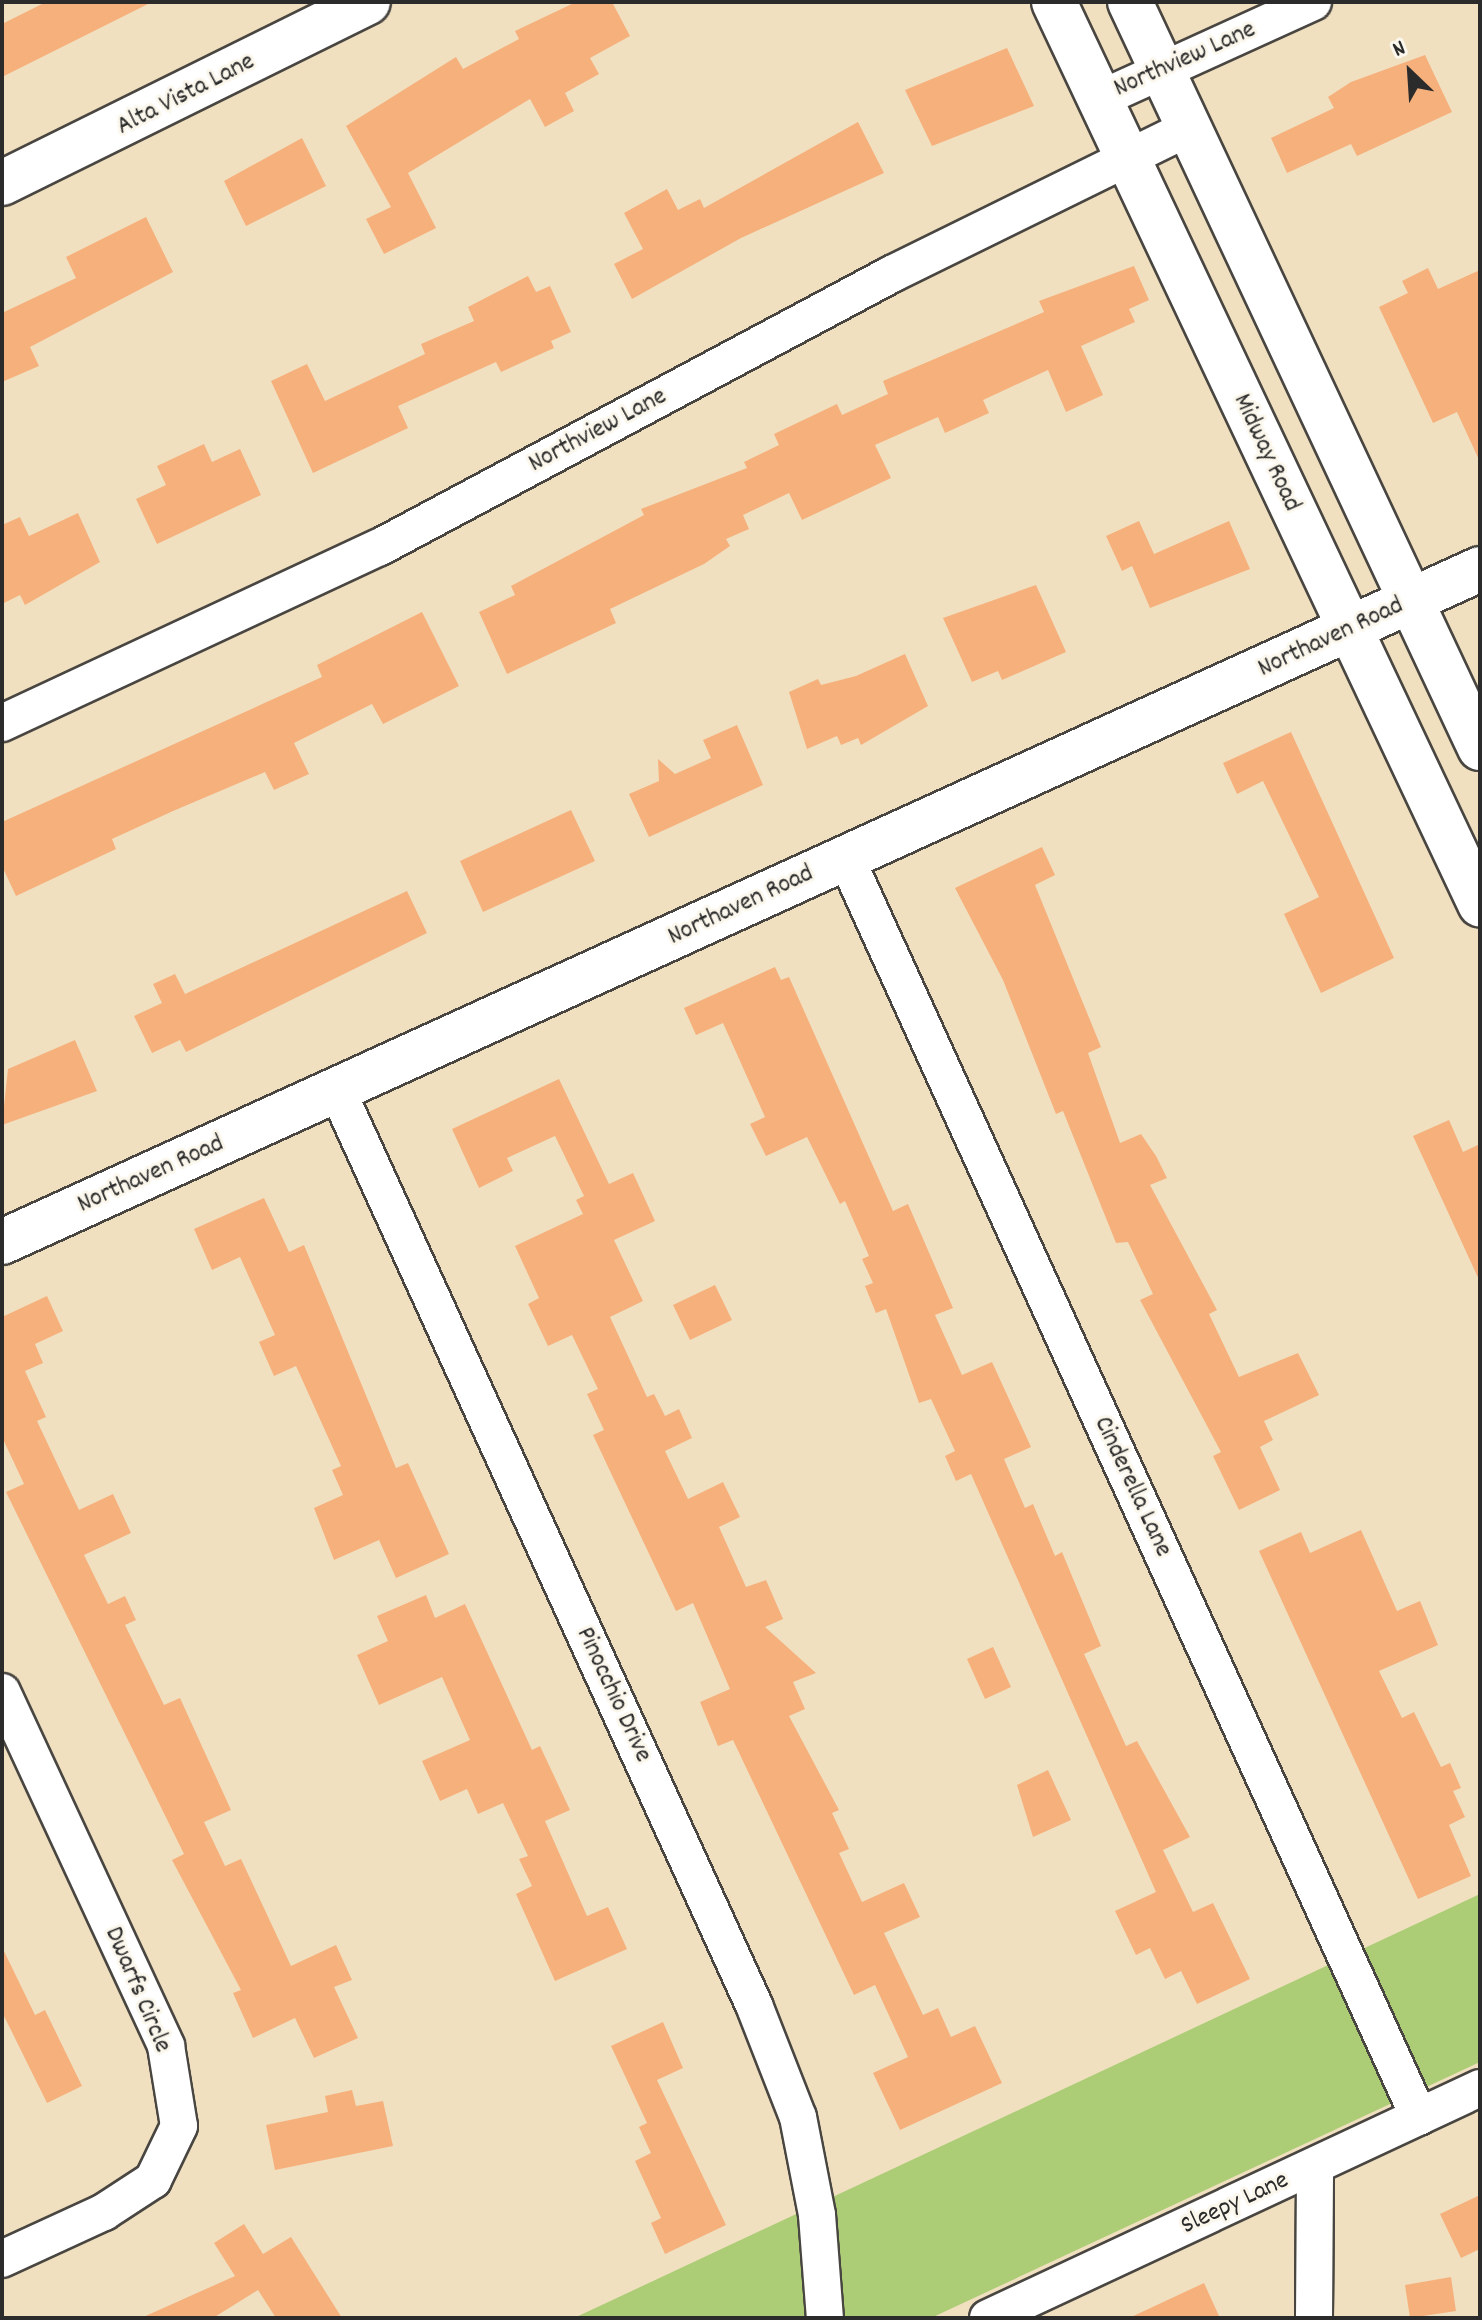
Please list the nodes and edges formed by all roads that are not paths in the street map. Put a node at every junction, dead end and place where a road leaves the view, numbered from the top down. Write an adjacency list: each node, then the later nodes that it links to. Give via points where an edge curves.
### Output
1 (368, 2): 9 (street, Alta Vista Lane)
2 (1054, 2): 6 (street, Midway Road)
3 (1130, 2): 5 (street)
4 (1313, 2): 5 (street, Northview Lane)
5 (1162, 71): 6 (street, Northview Lane); 7 (street)
6 (1100, 99): 8 (street, Midway Road)
7 (1189, 128): 8 (street, Northview Lane); 11 (street)
8 (1127, 156): 12 (street, Midway Road); 13 (street, Northview Lane, via 380,547)
9 (2, 183)
10 (1480, 569): 11 (street, Northaven Road)
11 (1410, 602): 12 (street, Northaven Road); 14 (street)
12 (1350, 631): 15 (street, Northaven Road); 16 (street, Midway Road)
13 (2, 723)
14 (1480, 748)
15 (846, 858): 17 (street, Northaven Road); 21 (street, Cinderella Lane)
16 (1480, 904)
17 (337, 1090): 18 (street, Northaven Road); 24 (street, Pinocchio Drive, via 754,2005 798,2117 817,2215)
18 (2, 1242)
19 (2, 1692): 23 (street, Dwarfs Circle, via 166,2046 179,2126 153,2180)
20 (1480, 2088): 21 (street, Sleepy Lane)
21 (1419, 2117): 22 (street, Sleepy Lane)
22 (1315, 2167): 25 (street, Sleepy Lane); 26 (street)
23 (2, 2259)
24 (825, 2318)
25 (988, 2318)
26 (1314, 2318)

